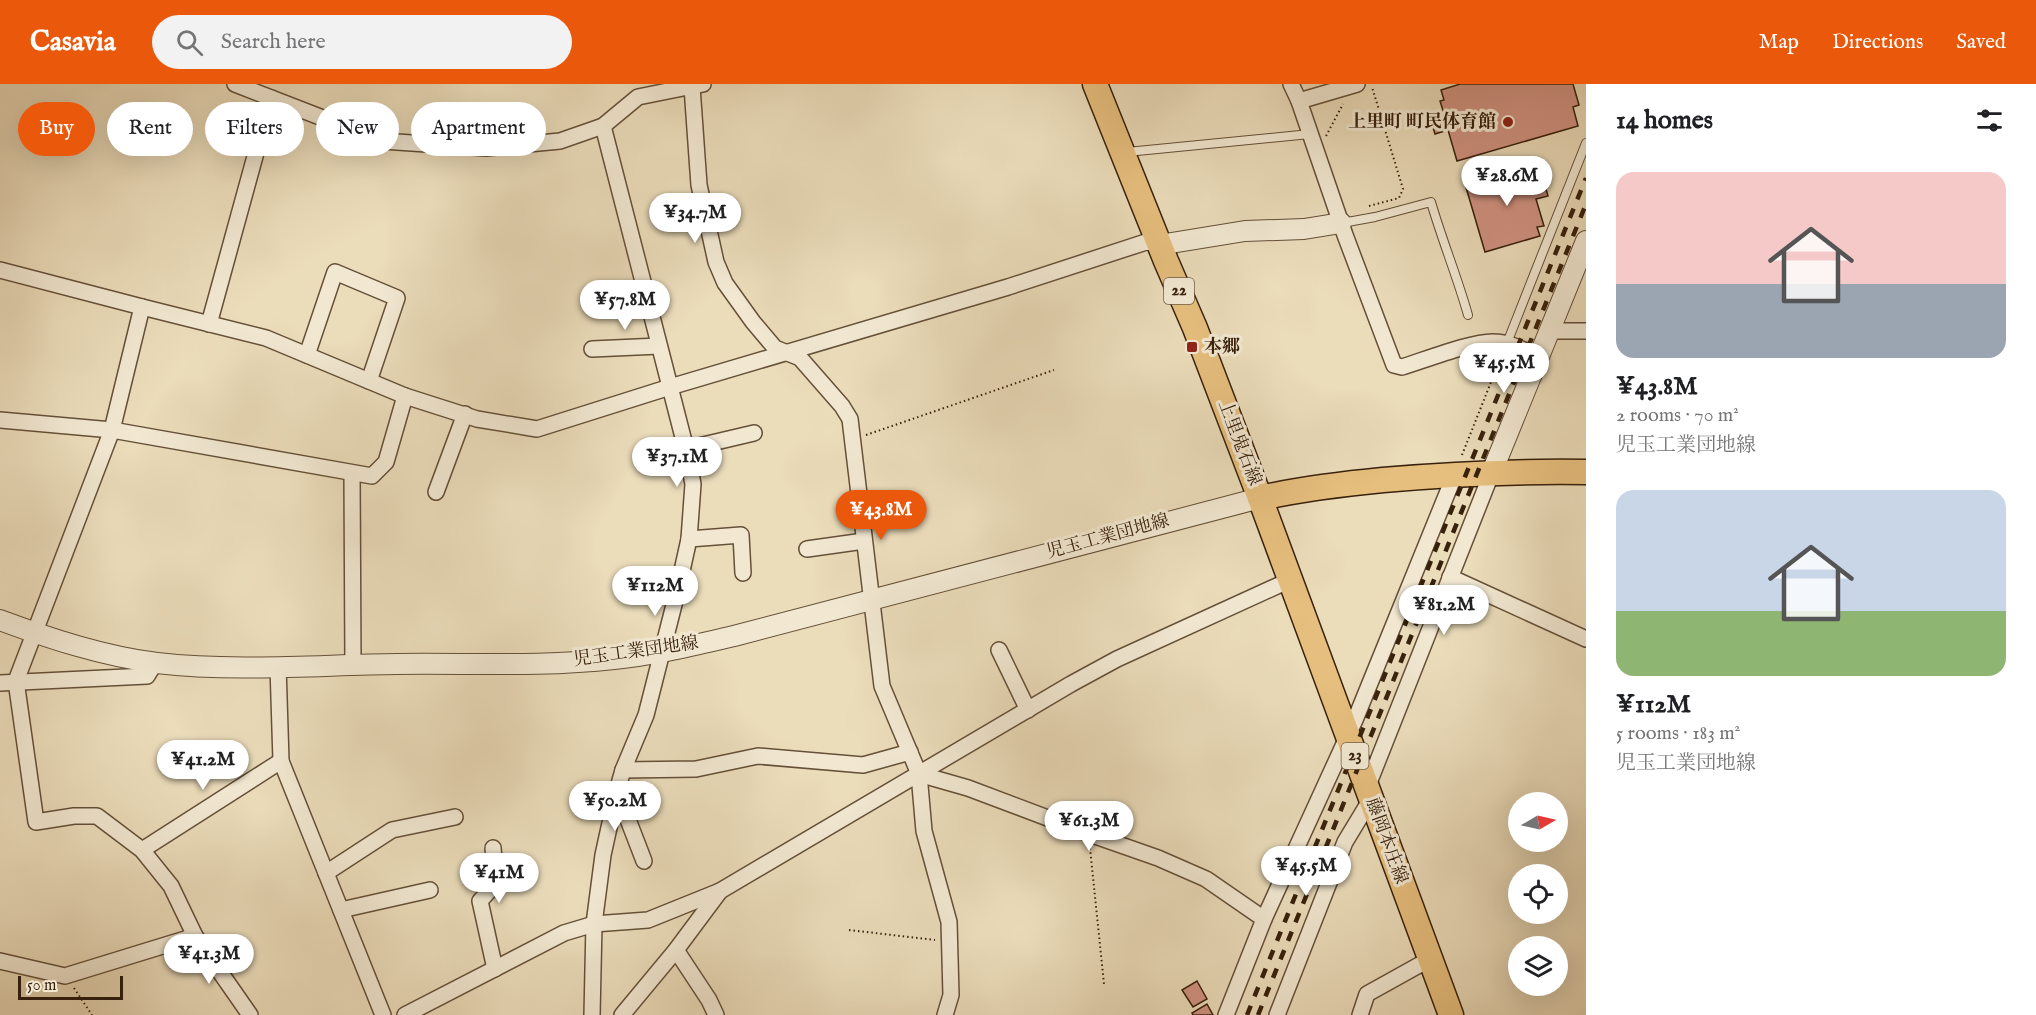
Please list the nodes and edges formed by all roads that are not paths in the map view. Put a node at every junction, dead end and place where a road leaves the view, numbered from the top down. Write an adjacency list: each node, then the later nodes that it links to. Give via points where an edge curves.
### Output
1 (235, 84): 7 (street)
2 (1095, 84): 12 (main road, 上里鬼石線 / 22)
3 (1291, 84): 8 (street)
4 (1365, 85): 8 (street)
5 (697, 86): 6 (street); 25 (street, via 699,185 716,262 725,283 753,322 775,348)
6 (635, 88): 9 (street)
7 (272, 98): 9 (street, via 382,141 486,148 560,141); 19 (street)
8 (1299, 100): 10 (street)
9 (603, 126): 23 (street)
10 (1317, 137): 12 (lane); 13 (street)
11 (1586, 143): 22 (lane)
12 (1122, 153): 15 (main road, 上里鬼石線 / 22)
13 (1341, 223): 15 (street, via 1245,231); 18 (lane, via 1431,202); 22 (street, via 1394,365 1402,367 1493,341)
14 (1586, 241): 20 (street)
15 (1159, 245): 25 (street, via 1147,242); 41 (main road, 上里鬼石線 / 22)
16 (0, 270): 17 (street)
17 (142, 307): 19 (street); 33 (street)
18 (1468, 315)
19 (208, 324): 26 (street, via 266,338)
20 (1550, 331): 21 (street); 27 (street)
21 (1586, 331)
22 (1507, 343): 27 (street)
23 (659, 346): 24 (street); 29 (street)
24 (592, 349)
25 (787, 353): 29 (street); 43 (street, via 800,358 850,419)
26 (307, 355): 28 (street); 28 (street, via 335,272 397,298)
27 (1539, 357): 36 (street)
28 (369, 381): 30 (street)
29 (670, 387): 31 (street, via 537,429); 35 (street)
30 (405, 396): 31 (street); 38 (street, via 386,462 372,477)
31 (465, 414): 40 (street)
32 (0, 420): 33 (street)
33 (112, 430): 38 (street); 50 (street)
34 (754, 433): 35 (street)
35 (686, 449): 42 (street, via 693,484)
36 (1492, 472): 37 (main road, 上里鬼石線); 39 (main road, 上里鬼石線); 46 (street)
37 (1586, 472)
38 (352, 473): 55 (street)
39 (1455, 474): 41 (main road, 上里鬼石線); 60 (street)
40 (436, 492)
41 (1260, 498): 47 (main road, 藤岡本庄線 / 23); 48 (street, 児玉工業団地線)
42 (689, 539): 45 (street, via 741,535); 53 (street)
43 (864, 541): 44 (street); 48 (street)
44 (807, 549)
45 (742, 573)
46 (1450, 577): 51 (street); 66 (street)
47 (1290, 580): 59 (street, via 1117,659); 60 (main road, 藤岡本庄線 / 23)
48 (872, 599): 53 (street, 児玉工業団地線); 61 (street, via 882,686)
49 (0, 620): 50 (street, 児玉工業団地線)
50 (33, 632): 54 (street, 児玉工業団地線); 57 (street)
51 (1586, 639)
52 (999, 650): 59 (street)
53 (663, 652): 55 (street, 児玉工業団地線, via 567,663); 63 (street, via 646,715)
54 (155, 663): 56 (street, 児玉工業団地線); 57 (street, via 147,676)
55 (353, 665): 56 (street, 児玉工業団地線)
56 (278, 666): 62 (street)
57 (16, 681): 58 (street); 69 (street, via 36,822 97,816)
58 (0, 683)
59 (1028, 710): 64 (street)
60 (1347, 735): 66 (main road, 藤岡本庄線 / 23); 75 (street)
61 (910, 752): 63 (street, via 863,765 758,756 696,769); 64 (street)
62 (281, 760): 69 (street); 71 (street)
63 (623, 770): 65 (street)
64 (919, 774): 73 (street); 75 (street, via 968,788 1158,858 1206,879); 88 (street, via 924,831 949,922 951,995)
65 (617, 791): 70 (street); 76 (street)
66 (1369, 793): 79 (main road, 藤岡本庄線 / 23); 90 (street, via 1345,842)
67 (455, 817): 71 (street, via 392,830)
68 (493, 848): 81 (street, via 496,883 480,901)
69 (142, 849): 77 (street, via 171,886)
70 (644, 861)
71 (326, 873): 74 (street)
72 (430, 890): 74 (street)
73 (720, 891): 76 (street, via 648,920); 78 (street)
74 (341, 910): 83 (street)
75 (1264, 919): 89 (street)
76 (594, 924): 81 (street, via 564,933); 85 (street)
77 (195, 936): 80 (street, via 65,976); 82 (street)
78 (676, 950): 86 (street); 87 (street)
79 (1430, 959): 91 (street, via 1367,994); 92 (main road, 藤岡本庄線 / 23)
80 (0, 961)
81 (495, 969): 84 (street)
82 (250, 1015)
83 (383, 1015)
84 (405, 1015)
85 (592, 1015)
86 (622, 1015)
87 (716, 1015)
88 (945, 1015)
89 (1226, 1015)
90 (1277, 1015)
91 (1360, 1015)
92 (1450, 1015)

